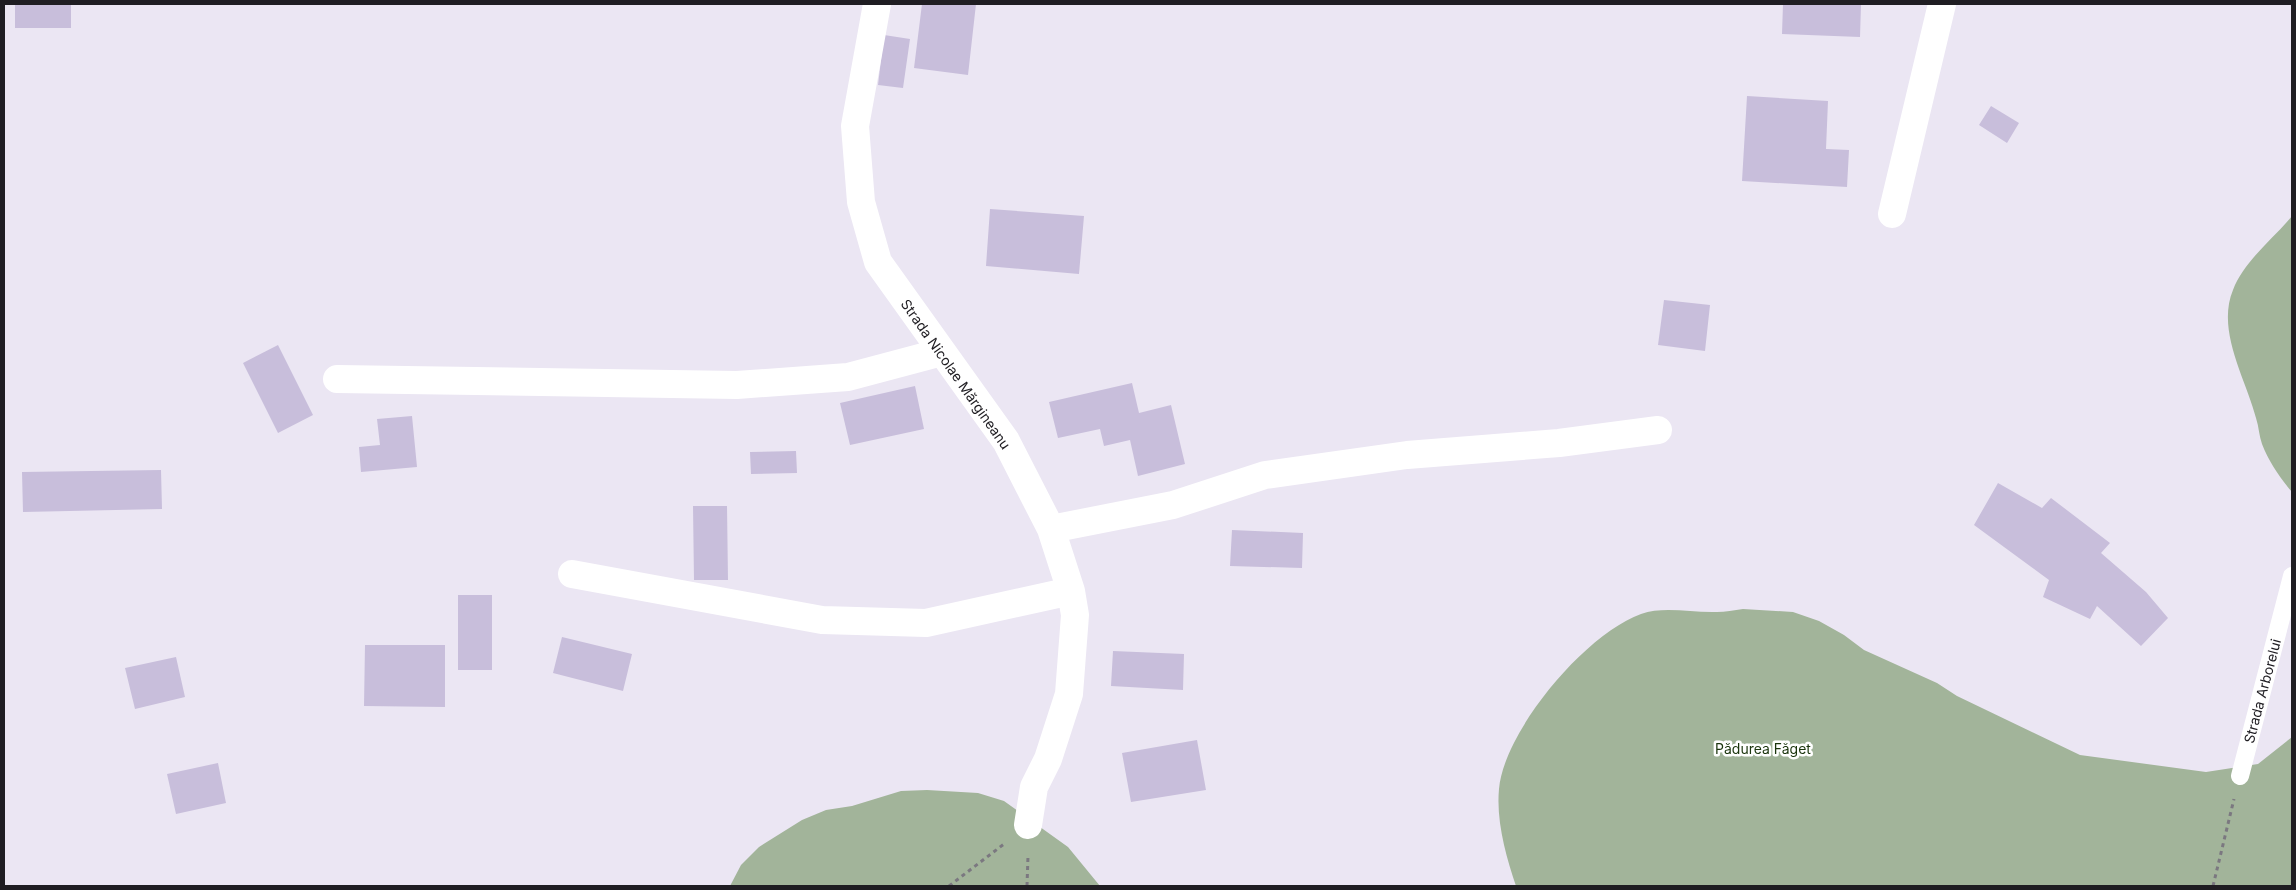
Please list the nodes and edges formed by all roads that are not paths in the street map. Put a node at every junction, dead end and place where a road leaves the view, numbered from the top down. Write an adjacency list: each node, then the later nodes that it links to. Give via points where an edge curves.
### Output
1 (876, 4): 4 (street, Strada Nicolae Mărgineanu, via 855,126 861,202 878,262)
2 (1942, 4): 3 (street)
3 (1892, 214)
4 (942, 352): 5 (street, via 848,377 737,385); 7 (street, Strada Nicolae Mărgineanu, via 1006,441)
5 (338, 379)
6 (1658, 430): 7 (street, via 1559,443 1407,455 1265,475 1173,505)
7 (1051, 529): 10 (street, Strada Nicolae Mărgineanu)
8 (572, 574): 10 (street, via 822,620 926,623)
9 (2292, 576): 11 (lane, Strada Arborelui)
10 (1071, 591): 12 (street, Strada Nicolae Mărgineanu, via 1075,615 1070,694 1048,760 1034,787)
11 (2240, 776)
12 (1028, 825)

